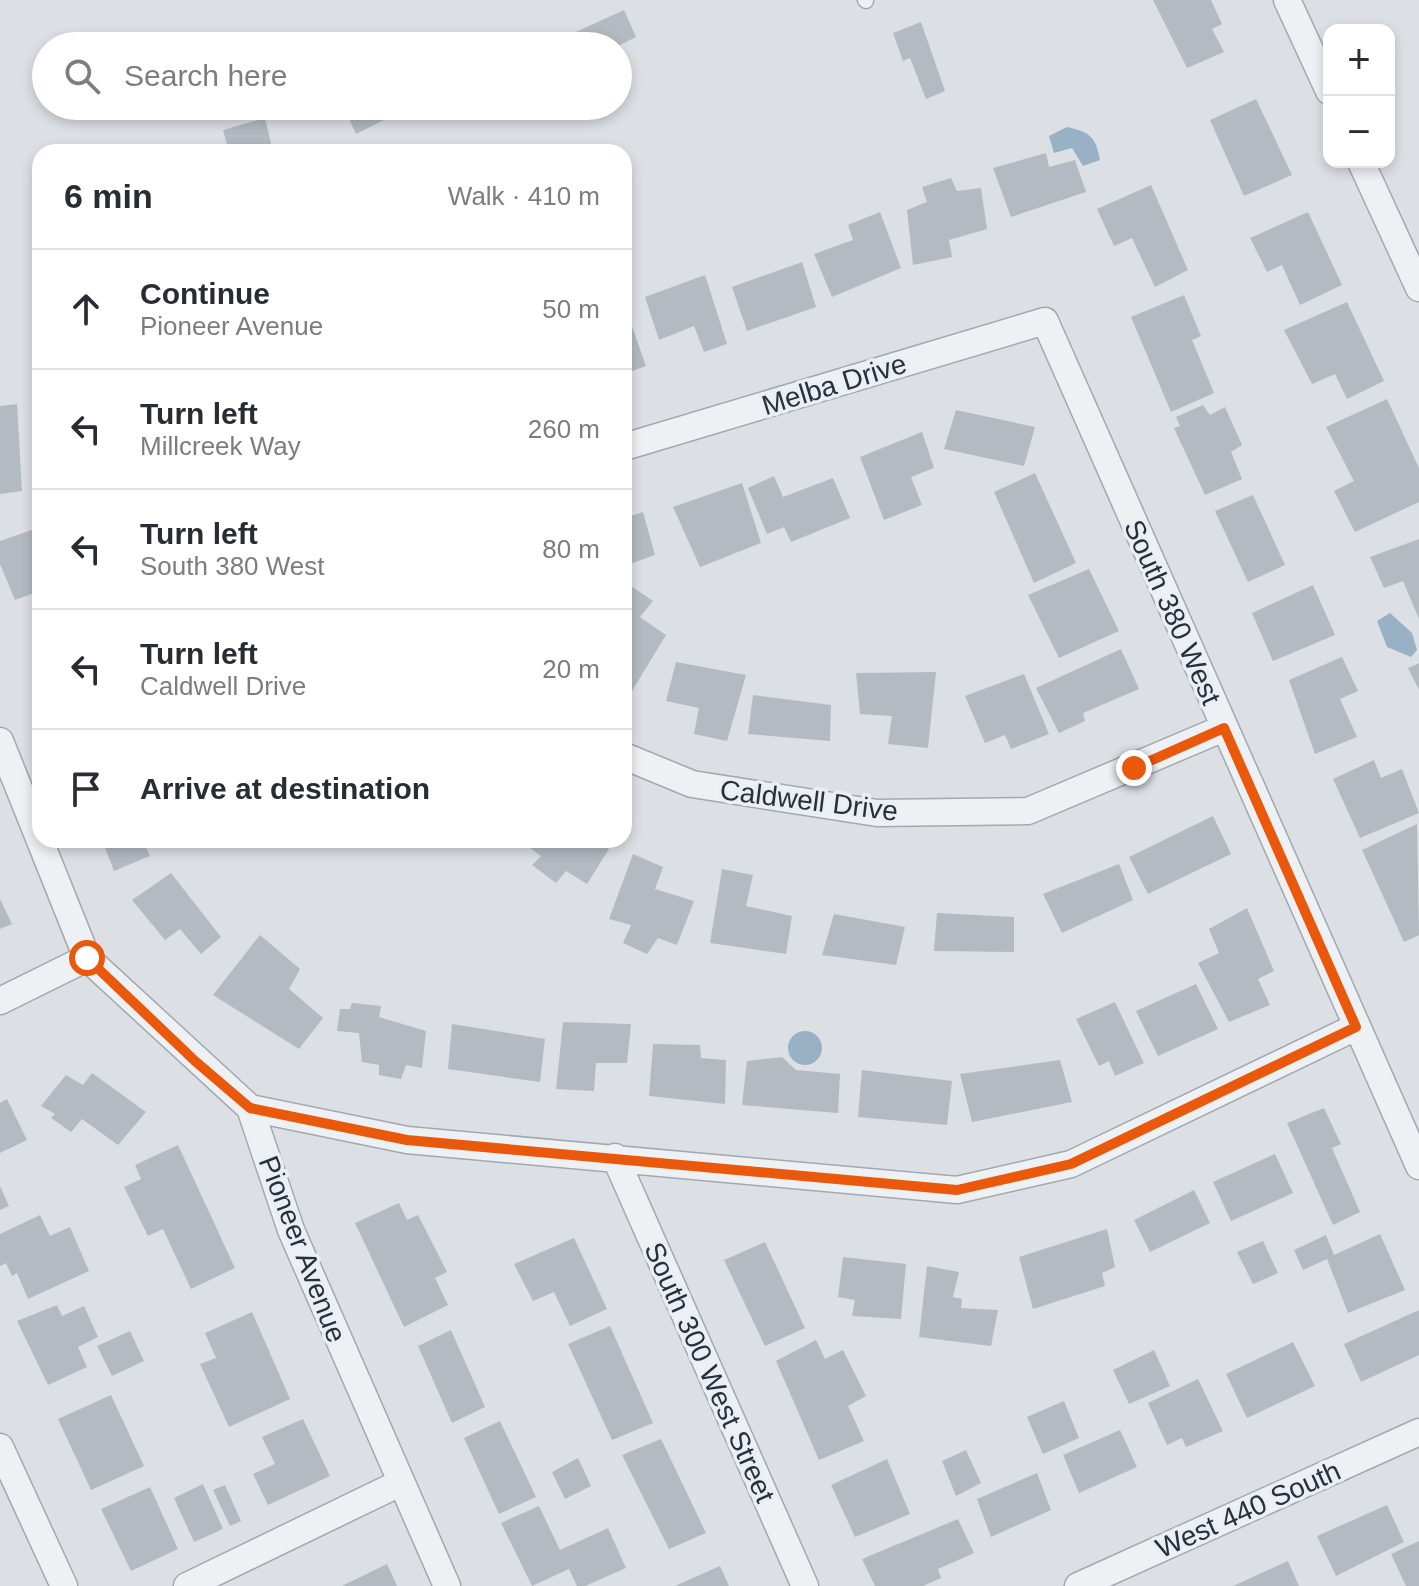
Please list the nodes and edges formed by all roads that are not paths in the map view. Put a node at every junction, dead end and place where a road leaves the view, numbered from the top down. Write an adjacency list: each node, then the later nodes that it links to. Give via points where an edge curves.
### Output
1 (1287, 0): 2 (street)
2 (1323, 78)
3 (1364, 168): 4 (street)
4 (1419, 288)
5 (1045, 321): 6 (street, Melba Drive); 7 (street, South 380 West)
6 (632, 445)
7 (1224, 728): 9 (street, Caldwell Drive, via 1028,811 877,813 692,784); 14 (street, South 380 West)
8 (0, 741): 10 (street)
9 (632, 759)
10 (32, 821)
11 (43, 848): 12 (street)
12 (87, 958): 13 (street); 15 (street)
13 (0, 1001)
14 (1356, 1027): 16 (street, via 1071,1164 957,1190); 17 (street, South 380 West)
15 (250, 1108): 16 (street, via 407,1140); 20 (street, Pioneer Avenue, via 291,1230)
16 (615, 1157): 24 (street, South 300 West Street)
17 (1419, 1166)
18 (1419, 1432): 25 (street, West 440 South)
19 (0, 1447): 21 (street)
20 (400, 1483): 22 (street); 23 (street, Pioneer Avenue)
21 (64, 1586)
22 (187, 1586)
23 (447, 1586)
24 (805, 1586)
25 (1078, 1586)

